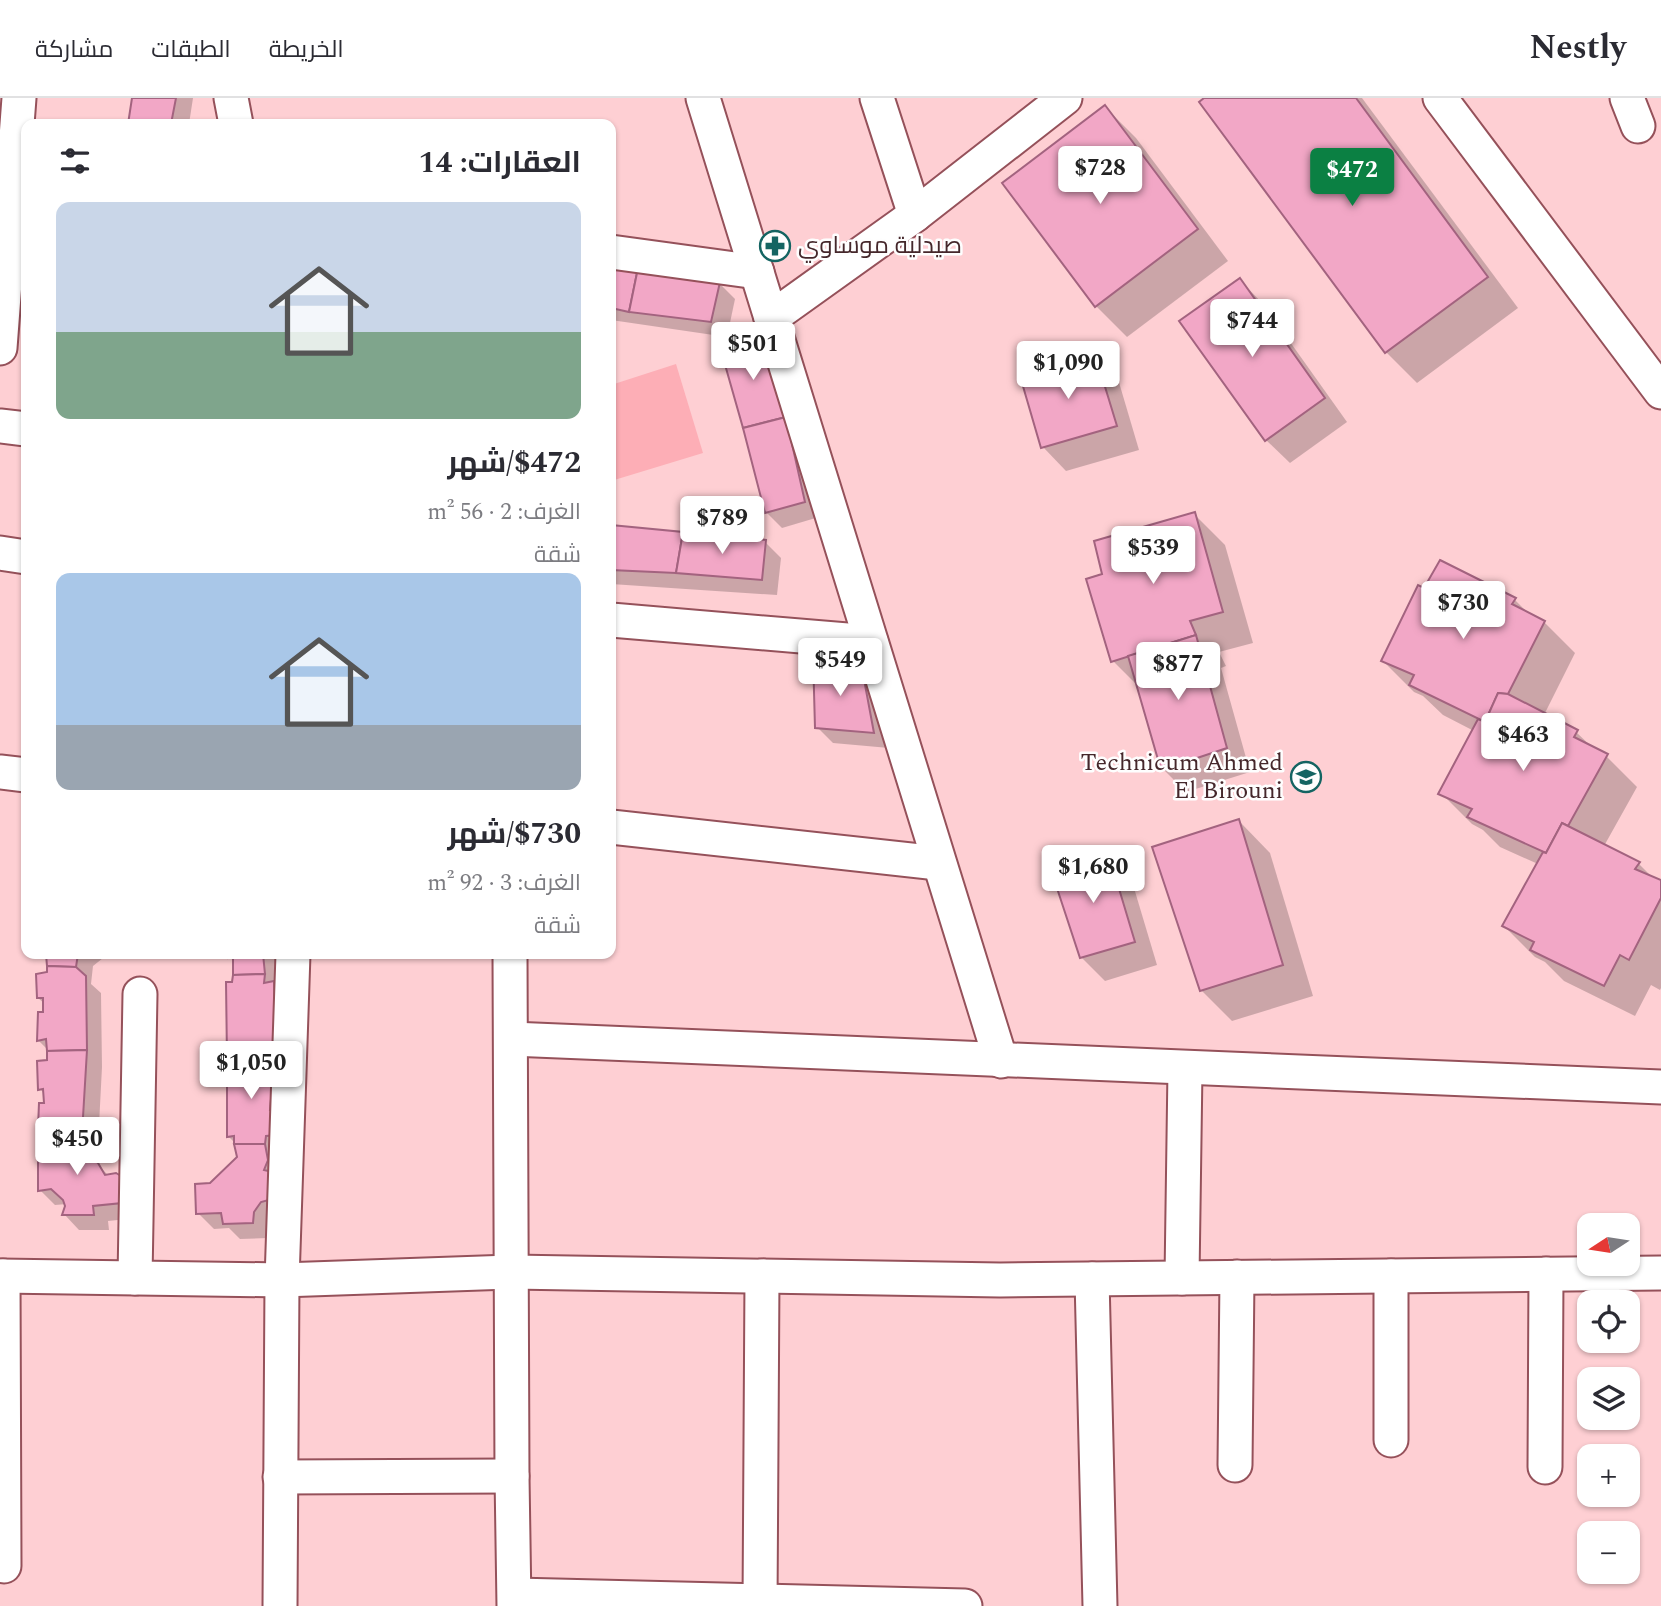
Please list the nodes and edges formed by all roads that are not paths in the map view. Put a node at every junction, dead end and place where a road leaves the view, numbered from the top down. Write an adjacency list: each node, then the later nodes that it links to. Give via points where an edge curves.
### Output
1 (19, 98): 12 (street)
2 (231, 98): 7 (street)
3 (703, 98): 10 (street)
4 (877, 98): 8 (street)
5 (1440, 98): 13 (street)
6 (1050, 103): 8 (street)
7 (235, 119)
8 (915, 215): 11 (street)
9 (616, 253): 10 (street)
10 (757, 272): 11 (street)
11 (771, 318): 19 (street)
12 (0, 348)
13 (1661, 392)
14 (0, 426): 15 (street)
15 (21, 428)
16 (0, 553): 17 (street)
17 (21, 556)
18 (616, 620): 19 (street)
19 (870, 642): 23 (street)
20 (0, 772): 21 (street)
21 (21, 774)
22 (616, 828): 23 (street)
23 (938, 863): 28 (street)
24 (293, 959): 41 (street)
25 (510, 959): 27 (street)
26 (141, 994): 37 (street)
27 (511, 1039): 28 (street); 31 (street)
28 (1001, 1061): 29 (street)
29 (1185, 1069): 30 (street); 38 (street)
30 (1661, 1087)
31 (512, 1272): 35 (street); 41 (street); 45 (street)
32 (1661, 1273): 33 (street)
33 (1546, 1274): 36 (street); 44 (street)
34 (1, 1276): 37 (street); 47 (street)
35 (762, 1276): 40 (street); 49 (street)
36 (1391, 1276): 39 (street); 42 (street)
37 (135, 1278): 41 (street)
38 (1182, 1278): 39 (street); 40 (street)
39 (1237, 1278): 43 (street)
40 (1092, 1279): 53 (street)
41 (282, 1280): 46 (street)
42 (1391, 1440)
43 (1235, 1465)
44 (1545, 1467)
45 (512, 1476): 46 (street); 48 (street)
46 (280, 1477): 51 (street)
47 (4, 1566)
48 (514, 1600): 49 (street)
49 (760, 1604): 50 (street)
50 (864, 1605): 52 (street)
51 (281, 1606)
52 (965, 1606)
53 (1100, 1606)

